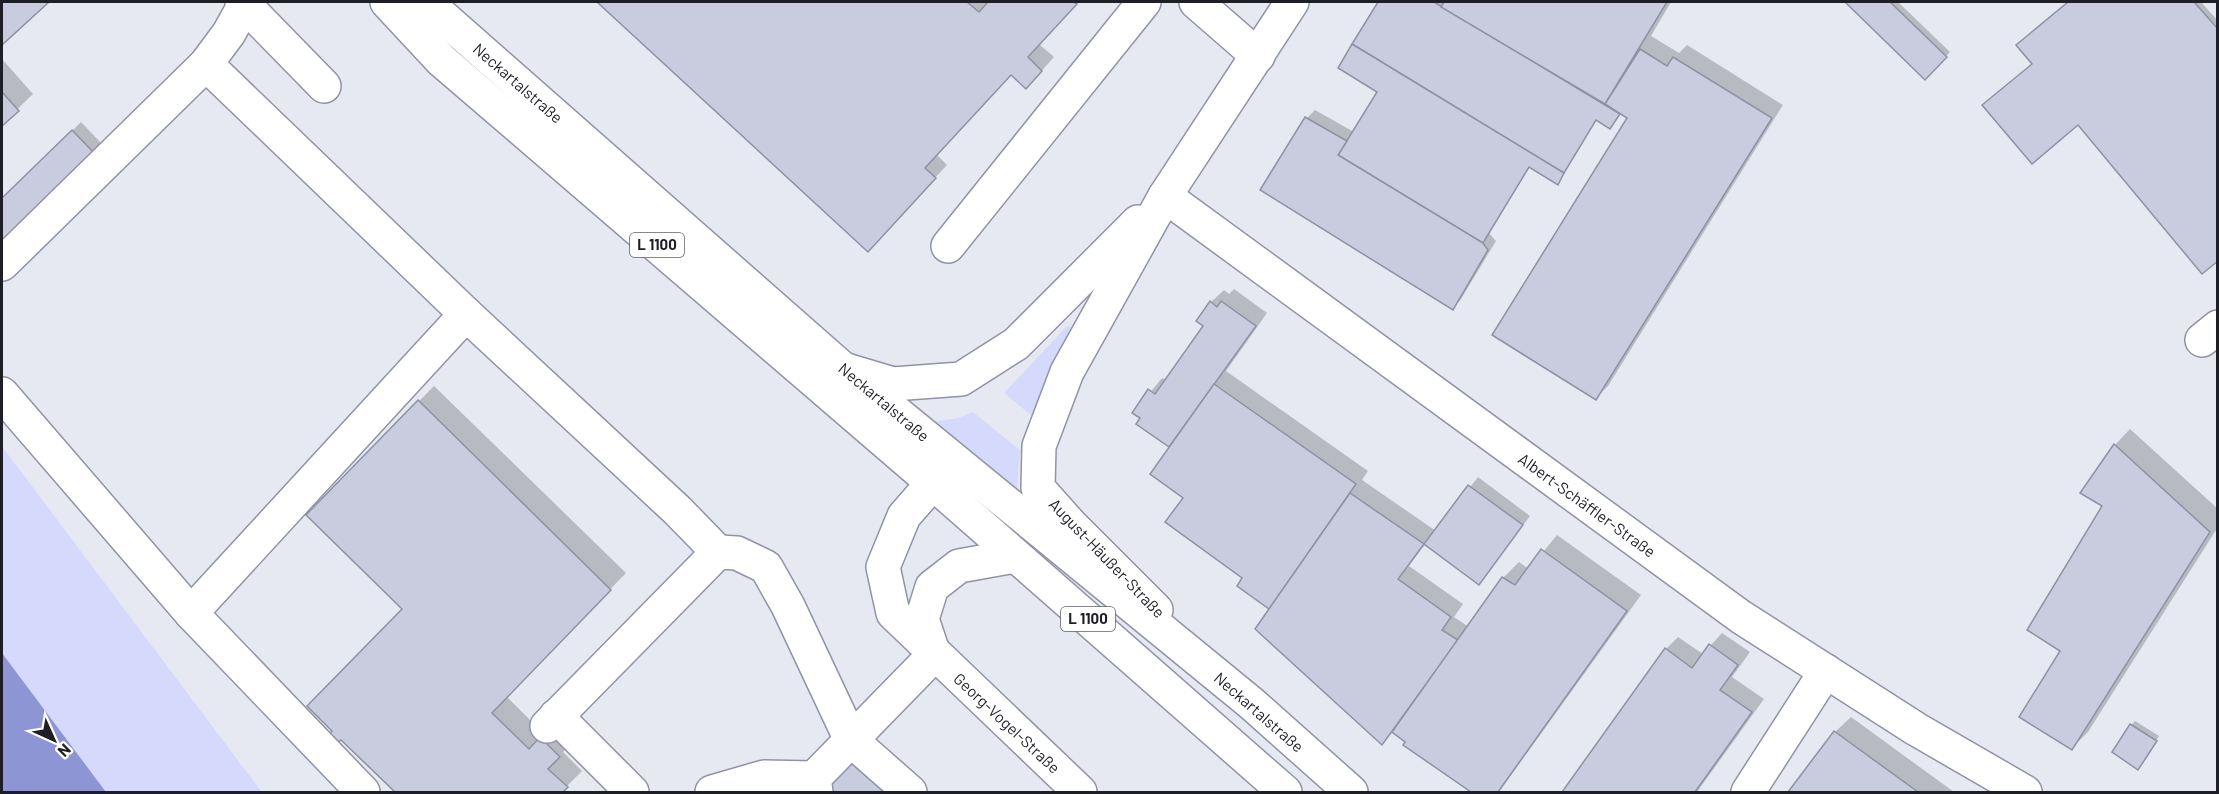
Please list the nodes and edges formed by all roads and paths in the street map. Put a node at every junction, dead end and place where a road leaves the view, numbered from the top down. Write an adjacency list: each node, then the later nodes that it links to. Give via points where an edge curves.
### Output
1 (387, 2): 16 (street, Neckartalstraße / L 1100, via 441,60)
2 (426, 2): 14 (street, Neckartalstraße / L 1100)
3 (1144, 2): 11 (street)
4 (1196, 2): 7 (street)
5 (1292, 2): 7 (street, August-Häußer-Straße)
6 (243, 3): 8 (street, via 229,33); 9 (street)
7 (1257, 56): 10 (street, August-Häußer-Straße)
8 (206, 64): 12 (street); 13 (street)
9 (324, 86)
10 (1165, 196): 14 (street, August-Häußer-Straße, via 1016,344 961,379 893,384); 21 (street, Albert-Schäffler-Straße, via 1741,617); 22 (street, August-Häußer-Straße, via 1067,372 1039,446 1038,488)
11 (948, 246)
12 (2, 264)
13 (466, 314): 17 (street); 19 (street)
14 (843, 369): 16 (street, Neckartalstraße / L 1100)
15 (2, 394): 19 (street)
16 (943, 472): 18 (street, Neckartalstraße / L 1100); 20 (street, Georg-Vogel-Straße, via 904,516 883,567 893,613); 22 (street, Neckartalstraße / L 1100)
17 (718, 552): 23 (street, via 737,553 766,567); 28 (street, via 552,721)
18 (1015, 556): 20 (street, Georg-Vogel-Straße, via 959,566 932,588 922,619); 24 (street, Neckartalstraße / L 1100)
19 (191, 613): 27 (street)
20 (934, 655): 23 (street); 26 (street, Georg-Vogel-Straße)
21 (1826, 671): 34 (street); 35 (street, Albert-Schäffler-Straße)
22 (1251, 703): 33 (street, Neckartalstraße / L 1100)
23 (851, 740): 25 (street); 30 (street)
24 (1244, 755): 31 (street); 32 (street, Neckartalstraße / L 1100)
25 (815, 785): 29 (street, via 764,777)
26 (1068, 788)
27 (363, 792)
28 (632, 792)
29 (712, 792)
30 (910, 792)
31 (1276, 792)
32 (1285, 792)
33 (1351, 792)
34 (1748, 792)
35 (2025, 792)

